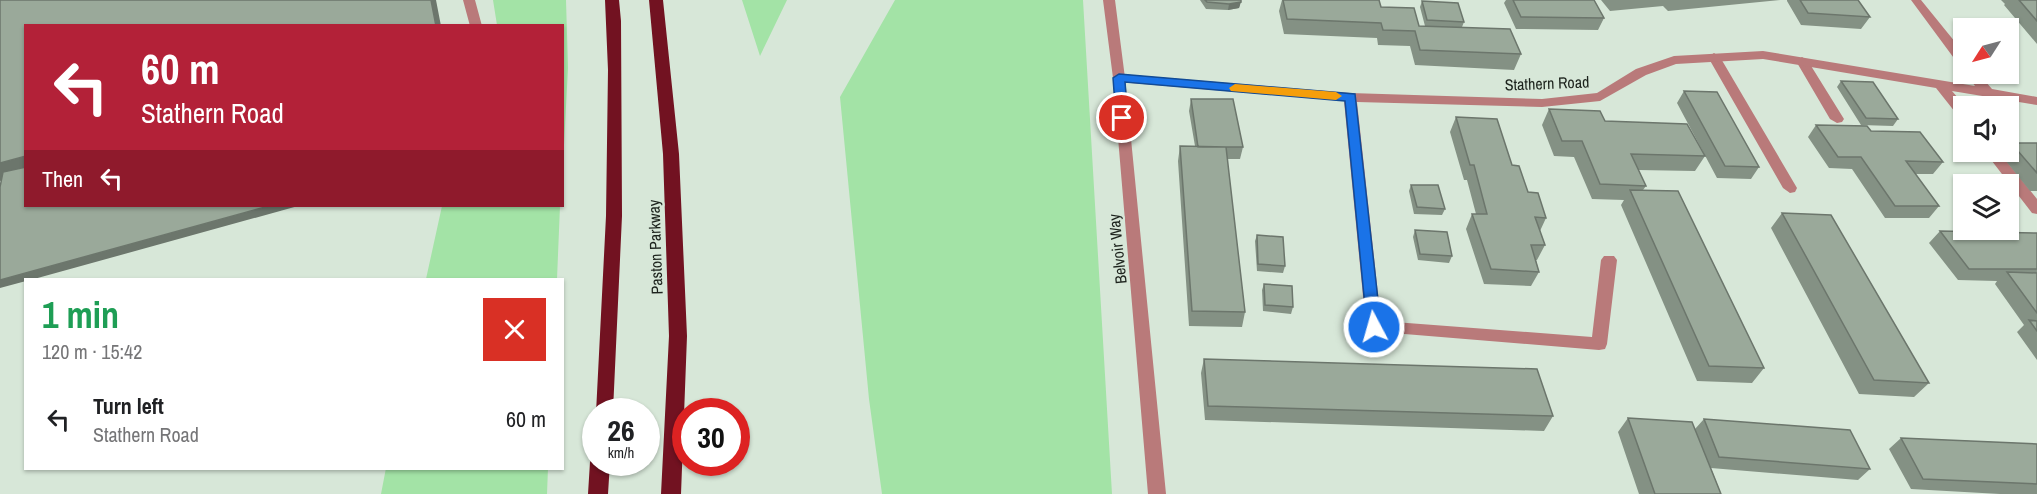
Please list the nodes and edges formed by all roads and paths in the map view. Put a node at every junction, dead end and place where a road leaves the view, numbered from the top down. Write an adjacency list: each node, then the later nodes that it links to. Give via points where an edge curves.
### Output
1 (469, 0): 6 (street)
2 (612, 0): 22 (highway, via 616,160)
3 (656, 0): 25 (highway, Paston Parkway, via 671,154 678,336)
4 (1109, 0): 10 (street, Belvoir Way)
5 (1916, 1): 7 (street)
6 (475, 24)
7 (1953, 48)
8 (1714, 57): 9 (street, Stathern Road, via 1763,55); 14 (street, Stathern Road, via 1674,60 1641,72 1600,97 1584,100 1542,103); 19 (street)
9 (1802, 61): 12 (street, Stathern Road); 17 (street)
10 (1119, 78): 14 (street, Stathern Road); 26 (street, Belvoir Way)
11 (1980, 84): 13 (street)
12 (1942, 87): 13 (street, Stathern Road); 15 (street)
13 (1987, 92): 16 (street, Stathern Road)
14 (1350, 97): 21 (street, via 1374,327 1599,344)
15 (1953, 100)
16 (2037, 101)
17 (1838, 119)
18 (2000, 162): 20 (street)
19 (1790, 188)
20 (2037, 209)
21 (1609, 260)
22 (605, 398)
23 (599, 476): 24 (highway)
24 (598, 494)
25 (671, 494)
26 (1157, 494)

